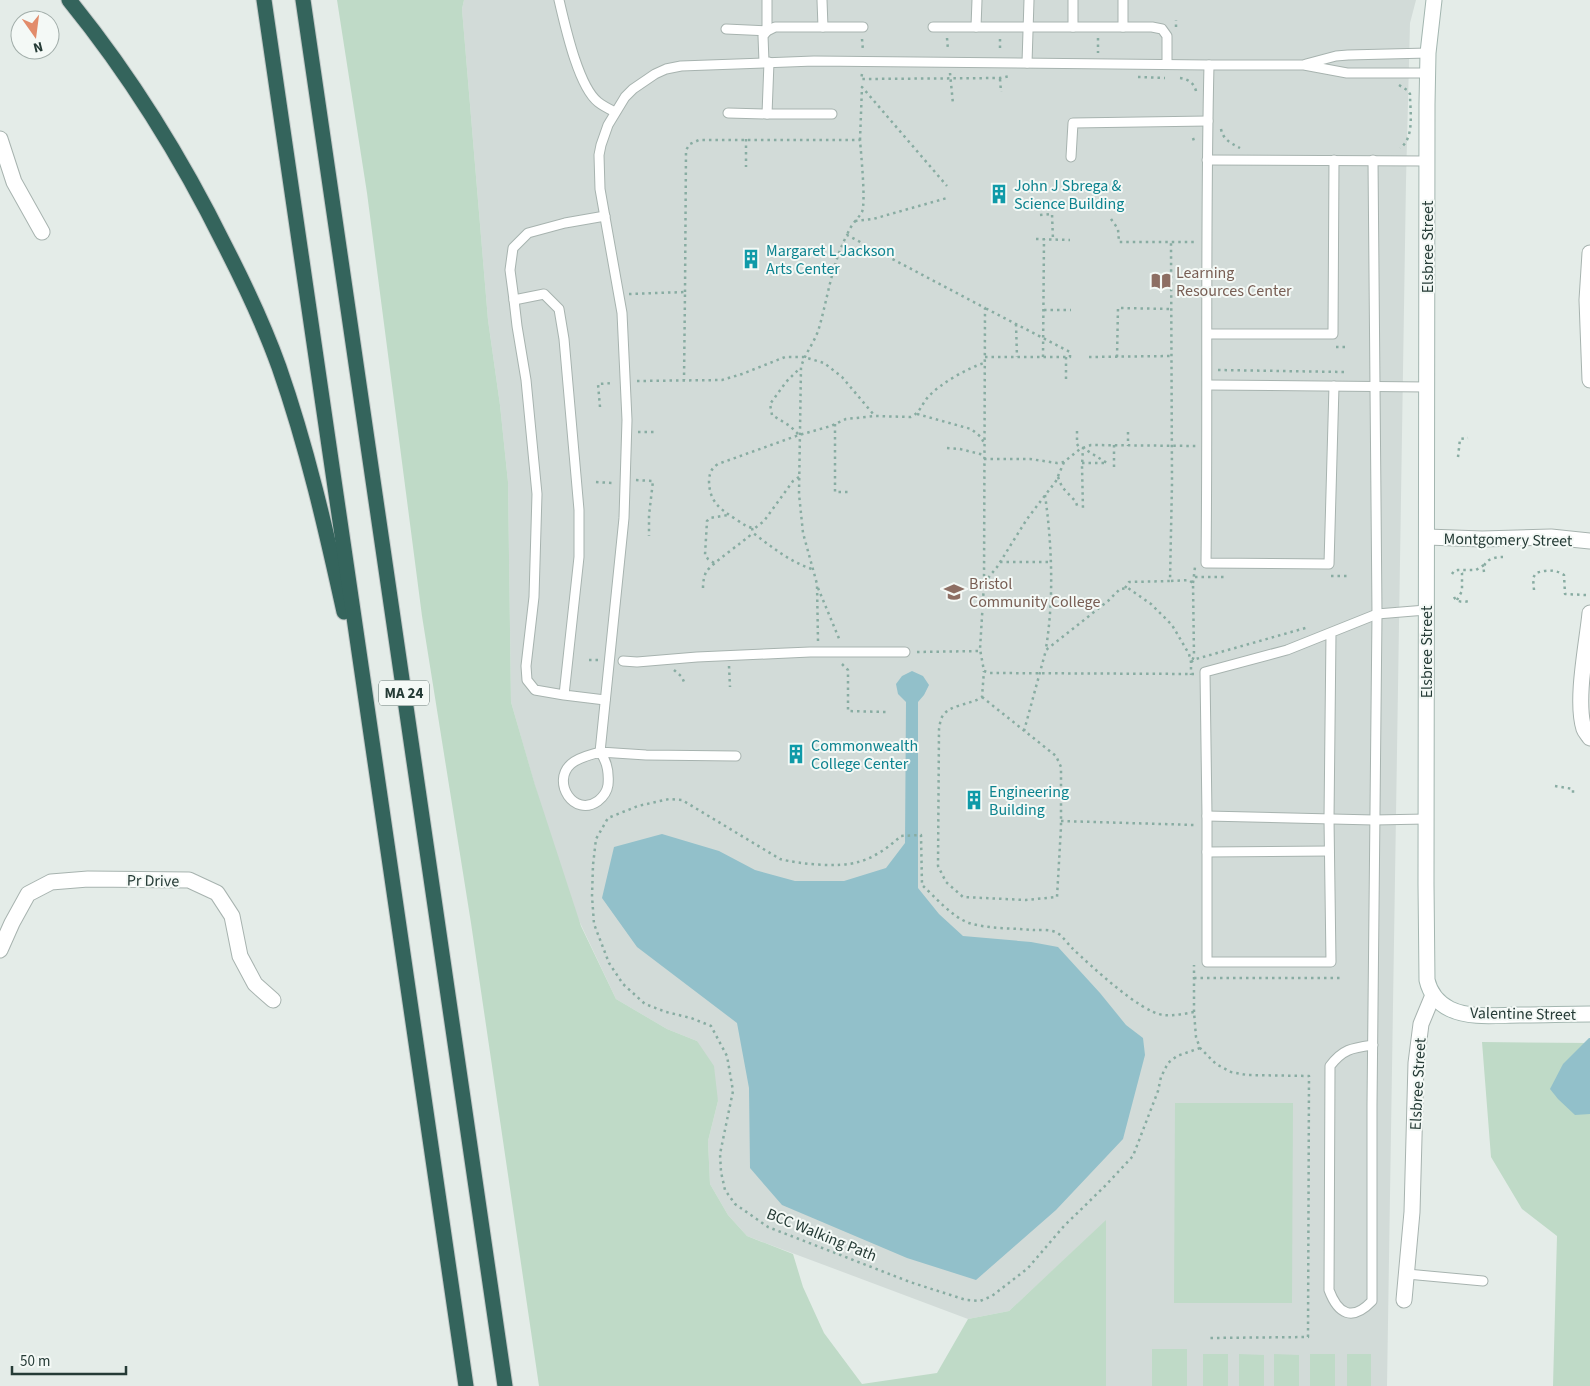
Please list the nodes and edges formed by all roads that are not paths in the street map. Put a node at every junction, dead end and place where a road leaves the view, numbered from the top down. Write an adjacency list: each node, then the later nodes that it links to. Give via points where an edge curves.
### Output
1 (69, 0): 59 (highway, via 137,94 181,163 232,260 267,337 288,394 305,455)
2 (264, 0): 59 (highway, MA 24)
3 (303, 0): 78 (highway, MA 24)
4 (559, 0): 28 (lane, via 574,57 586,84 597,101)
5 (767, 0): 19 (lane)
6 (822, 0): 12 (lane)
7 (977, 0): 14 (lane)
8 (1029, 0): 15 (lane)
9 (1073, 0): 16 (lane)
10 (1123, 0): 17 (lane)
11 (1434, 0): 21 (street, Elsbree Street)
12 (823, 27): 19 (lane); 20 (lane)
13 (932, 27): 14 (lane)
14 (976, 27): 15 (lane)
15 (1029, 27): 16 (lane); 23 (lane)
16 (1073, 27): 17 (lane)
17 (1123, 27): 24 (lane, via 1162,29 1167,36)
18 (726, 29): 19 (lane)
19 (767, 31): 22 (lane, via 763,36)
20 (863, 31)
21 (1428, 54): 26 (lane, via 1336,56); 27 (street, Elsbree Street)
22 (766, 62): 23 (lane); 28 (lane, via 666,69 633,89); 30 (lane)
23 (1027, 63): 24 (lane)
24 (1167, 64): 25 (lane)
25 (1209, 65): 26 (lane); 32 (lane)
26 (1304, 65): 27 (lane, via 1347,73)
27 (1427, 73): 38 (street, Elsbree Street)
28 (615, 112): 39 (lane, via 599,155)
29 (728, 113): 30 (lane)
30 (767, 114): 31 (lane)
31 (832, 114)
32 (1208, 121): 34 (lane, via 1073,123); 35 (lane)
33 (0, 139): 40 (street, via 14,182)
34 (1071, 157)
35 (1207, 160): 36 (lane); 43 (lane)
36 (1334, 160): 37 (lane); 43 (lane, via 1333,334)
37 (1373, 160): 38 (lane); 47 (lane)
38 (1427, 161): 48 (street, Elsbree Street)
39 (604, 216): 42 (lane, via 528,233 513,248 510,270); 58 (lane, via 622,313 627,411 624,518)
40 (42, 232)
41 (1590, 254): 44 (street, via 1587,300)
42 (514, 300): 57 (lane, via 538,494 527,680 535,690); 57 (lane, via 544,294 559,309 564,339 579,510 579,557)
43 (1208, 334): 45 (lane)
44 (1590, 380)
45 (1208, 385): 46 (lane); 46 (lane, via 1206,563 1329,564)
46 (1334, 386): 47 (lane)
47 (1374, 386): 48 (lane); 53 (lane)
48 (1427, 388): 49 (street, Elsbree Street)
49 (1427, 537): 50 (street, Montgomery Street, via 1551,537); 51 (street, Elsbree Street)
50 (1590, 541)
51 (1426, 610): 53 (lane); 65 (street, Elsbree Street)
52 (1590, 613): 60 (street, via 1581,712 1584,730)
53 (1377, 614): 54 (lane); 66 (lane)
54 (1331, 632): 63 (lane, via 1287,650 1205,672); 64 (lane)
55 (905, 652): 56 (lane, via 818,652)
56 (623, 662)
57 (564, 692): 58 (lane)
58 (605, 700): 61 (lane)
59 (370, 729): 77 (highway, MA 24)
60 (1590, 738)
61 (600, 752): 61 (lane, via 608,775 606,792 594,804 575,804 563,785 564,774 571,764); 62 (lane)
62 (736, 756)
63 (1207, 816): 64 (lane); 67 (lane)
64 (1329, 819): 66 (lane); 68 (lane)
65 (1426, 819): 66 (lane); 70 (street, Elsbree Street, via 1427,973)
66 (1374, 820): 73 (lane)
67 (1207, 852): 68 (lane); 68 (lane, via 1206,962 1331,962)
68 (1329, 852)
69 (0, 950): 71 (street, Pr Drive, via 28,894 50,882 88,878 190,880 217,893 232,916 240,956 255,984)
70 (1433, 994): 72 (street, Valentine Street, via 1443,1005 1466,1014); 74 (street, Elsbree Street, via 1421,1024 1416,1063)
71 (274, 1000)
72 (1590, 1014)
73 (1372, 1045): 73 (lane, via 1372,1301 1366,1308 1352,1314 1341,1311 1329,1290 1330,1066 1338,1055)
74 (1407, 1274): 75 (lane); 76 (street, Elsbree Street)
75 (1483, 1281)
76 (1404, 1300)
77 (466, 1386)
78 (506, 1386)

